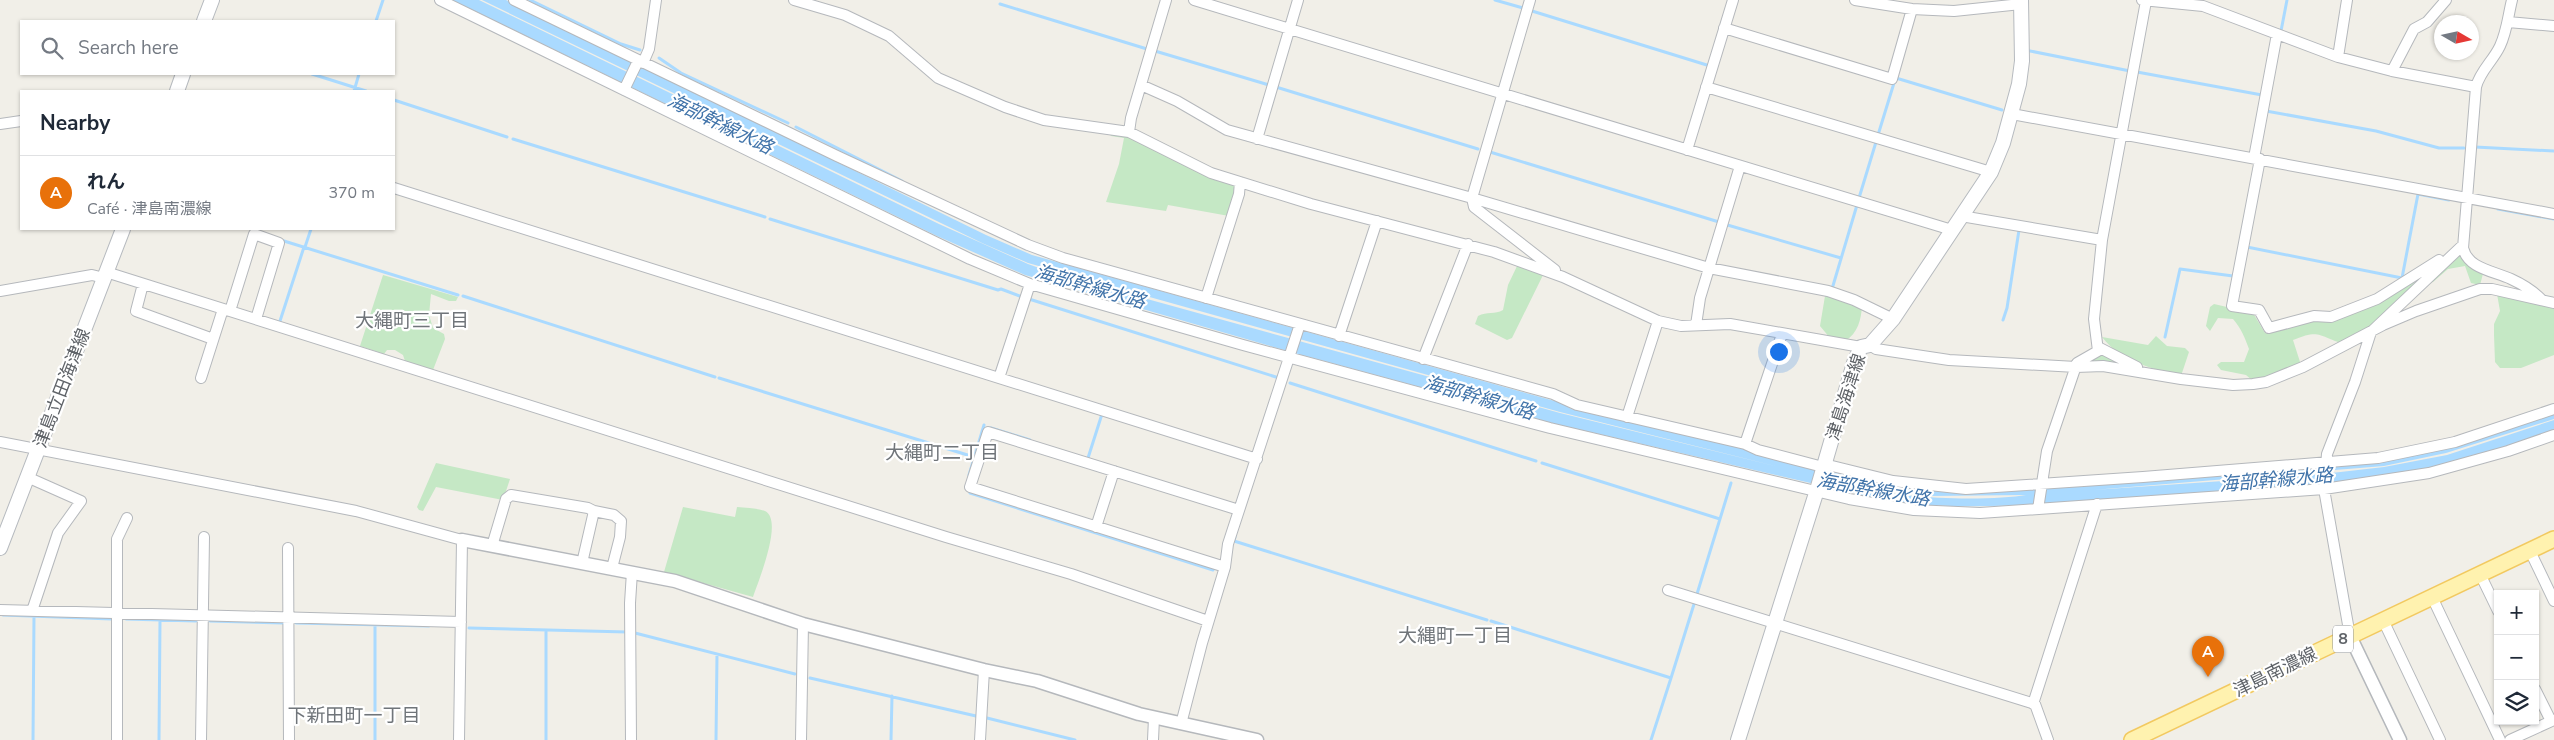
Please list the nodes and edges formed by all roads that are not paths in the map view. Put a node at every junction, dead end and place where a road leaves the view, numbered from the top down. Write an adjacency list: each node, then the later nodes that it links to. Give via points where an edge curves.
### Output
1 (212, 0): 22 (main road)
2 (440, 0): 35 (street)
3 (514, 0): 29 (street)
4 (656, 0): 29 (street, via 649,49)
5 (794, 0): 41 (street, via 845,15 890,36 938,78 1005,107 1044,120)
6 (1166, 0): 32 (street)
7 (1194, 0): 26 (street)
8 (1298, 0): 26 (street)
9 (1530, 0): 37 (street)
10 (1733, 0): 25 (street)
11 (1855, 0): 21 (street)
12 (2142, 0): 18 (street)
13 (2347, 0): 28 (street)
14 (2446, 0): 30 (street, via 2427,22 2414,29)
15 (2451, 0): 16 (street)
16 (2456, 0)
17 (2512, 0): 23 (street)
18 (2146, 1): 20 (street); 42 (street)
19 (2021, 2): 21 (street, via 1964,10); 38 (main road, 津島海津線, via 2022,61)
20 (2204, 3): 27 (street)
21 (1912, 8): 25 (street, via 1892,80)
22 (204, 20)
23 (2508, 22): 24 (street); 34 (street, via 2499,47 2478,78)
24 (2554, 26)
25 (1724, 28): 33 (street)
26 (1289, 29): 37 (street); 43 (street)
27 (2277, 34): 28 (street); 45 (street)
28 (2338, 57): 30 (street)
29 (640, 62): 35 (street); 66 (street, via 1028,245)
30 (2392, 71): 34 (street)
31 (184, 75): 36 (main road)
32 (1141, 85): 41 (street); 43 (street, via 1177,101 1227,130)
33 (1706, 87): 44 (street); 47 (street)
34 (2476, 87): 51 (street)
35 (625, 89): 64 (street, via 970,258)
36 (177, 90)
37 (1502, 94): 44 (street); 50 (street)
38 (2012, 114): 42 (street); 47 (main road, 津島海津線)
39 (20, 121): 40 (street)
40 (0, 124)
41 (1129, 132): 48 (street, via 1211,173)
42 (2122, 134): 45 (street); 57 (street)
43 (1257, 139): 50 (street)
44 (1687, 150): 46 (street)
45 (2257, 159): 51 (street); 59 (street, via 2232,306 2259,310 2269,328 2314,316 2331,317 2377,300)
46 (1740, 166): 56 (street); 60 (street)
47 (1991, 172): 53 (main road, 津島海津線)
48 (1240, 182): 54 (street); 66 (street)
49 (395, 188): 86 (street)
50 (1472, 198): 60 (street); 62 (street, via 1474,207)
51 (2467, 198): 52 (street); 59 (street)
52 (2554, 214)
53 (1961, 216): 56 (main road, 津島海津線); 57 (street)
54 (1377, 221): 58 (street); 77 (street)
55 (123, 230): 61 (main road, 津島立田海津線)
56 (1952, 230): 71 (main road, 津島海津線)
57 (2102, 240): 80 (street, via 2094,319)
58 (1468, 244): 62 (street); 82 (street)
59 (2463, 245): 67 (street, via 2468,260 2476,266 2522,284); 75 (street)
60 (1709, 268): 71 (street, via 1828,291); 74 (street)
61 (105, 275): 63 (street); 65 (street); 92 (main road, 津島立田海津線)
62 (1564, 277): 72 (street)
63 (143, 284): 69 (street); 78 (street, via 136,311)
64 (1030, 284): 81 (street); 86 (street)
65 (0, 291)
66 (1206, 298): 73 (street)
67 (2542, 299): 68 (street); 75 (street, via 2492,288 2480,289 2416,311)
68 (2554, 303)
69 (226, 310): 70 (street); 70 (street, via 254,234 279,242); 78 (street)
70 (256, 319): 129 (street, via 1071,574)
71 (1893, 319): 79 (main road, 津島海津線)
72 (1658, 321): 74 (street, via 1681,326); 88 (street)
73 (1300, 324): 77 (street); 81 (street)
74 (1696, 325): 76 (street, via 1730,324)
75 (2371, 332): 84 (street, via 2266,382 2234,385); 94 (street)
76 (1782, 334): 79 (street); 91 (street)
77 (1339, 336): 82 (street)
78 (213, 339): 85 (street)
79 (1865, 346): 83 (street, via 1949,360); 95 (main road, 津島海津線, via 1854,363)
80 (2098, 346): 83 (street, via 2098,350 2077,363); 84 (street)
81 (1290, 358): 93 (street); 100 (street, via 1550,428)
82 (1423, 359): 88 (street)
83 (2076, 367): 84 (street, via 2103,366); 98 (street, via 2047,452)
84 (2144, 371)
85 (201, 378)
86 (1000, 378): 93 (street)
87 (2554, 409): 94 (street, via 2455,442 2378,458)
88 (1627, 417): 91 (street)
89 (2554, 435): 99 (street, via 2429,473)
90 (0, 442): 92 (street)
91 (1746, 444): 95 (street)
92 (38, 451): 97 (main road, 津島立田海津線); 109 (street, via 356,511)
93 (1257, 459): 103 (street)
94 (2326, 463): 98 (street); 99 (street)
95 (1823, 466): 98 (street, via 1929,487 1966,489); 100 (main road, 津島海津線)
96 (1114, 471): 103 (street); 106 (street); 106 (street, via 988,432 970,487)
97 (27, 477): 111 (main road, 津島立田海津線); 124 (street, via 81,501 58,533)
98 (2042, 484): 102 (street)
99 (2324, 487): 101 (street); 133 (street)
100 (1817, 489): 102 (street, via 1849,499 1914,510 1980,513); 131 (main road, 津島海津線)
101 (2097, 504): 102 (street); 136 (street)
102 (2038, 507)
103 (1239, 510): 116 (street)
104 (594, 511): 110 (street, via 511,495 506,499); 114 (street); 115 (street, via 614,515 621,521)
105 (127, 518): 125 (street, via 117,539)
106 (1096, 527): 116 (street)
107 (204, 538): 126 (street)
108 (2554, 539): 113 (main road, 津島南濃線 / 8)
109 (462, 540): 110 (street); 130 (street)
110 (492, 546): 114 (street)
111 (0, 548)
112 (288, 548): 127 (street)
113 (2530, 551): 118 (main road, 津島南濃線 / 8); 121 (street)
114 (582, 563): 115 (street)
115 (612, 568): 117 (street)
116 (1224, 568): 129 (street)
117 (632, 572): 132 (street, via 710,591); 144 (street)
118 (2480, 574): 120 (main road, 津島南濃線 / 8); 122 (street)
119 (1668, 590): 131 (street)
120 (2432, 597): 128 (main road, 津島南濃線 / 8); 154 (street)
121 (2554, 602)
122 (2494, 603)
123 (0, 610): 124 (street)
124 (32, 611): 125 (street)
125 (118, 614): 126 (street); 140 (street)
126 (202, 617): 127 (street); 141 (street)
127 (289, 618): 130 (street); 142 (street)
128 (2383, 620): 133 (main road, 津島南濃線 / 8); 153 (street)
129 (1208, 621): 139 (street)
130 (461, 622): 143 (street)
131 (1775, 622): 136 (street); 149 (main road, 津島海津線)
132 (803, 624): 134 (street); 145 (street)
133 (2350, 636): 151 (main road, 津島南濃線 / 8); 152 (street)
134 (984, 670): 137 (street, via 1037,681); 146 (street)
135 (2539, 696): 138 (street)
136 (2033, 704): 150 (street)
137 (1154, 718): 139 (street); 147 (street)
138 (2552, 720): 155 (street)
139 (1181, 724): 148 (street)
140 (117, 740)
141 (201, 740)
142 (289, 740)
143 (459, 740)
144 (631, 740)
145 (801, 740)
146 (980, 740)
147 (1154, 740)
148 (1257, 740)
149 (1738, 740)
150 (2048, 740)
151 (2132, 740)
152 (2400, 740)
153 (2440, 740)
154 (2500, 740)
155 (2510, 740)

